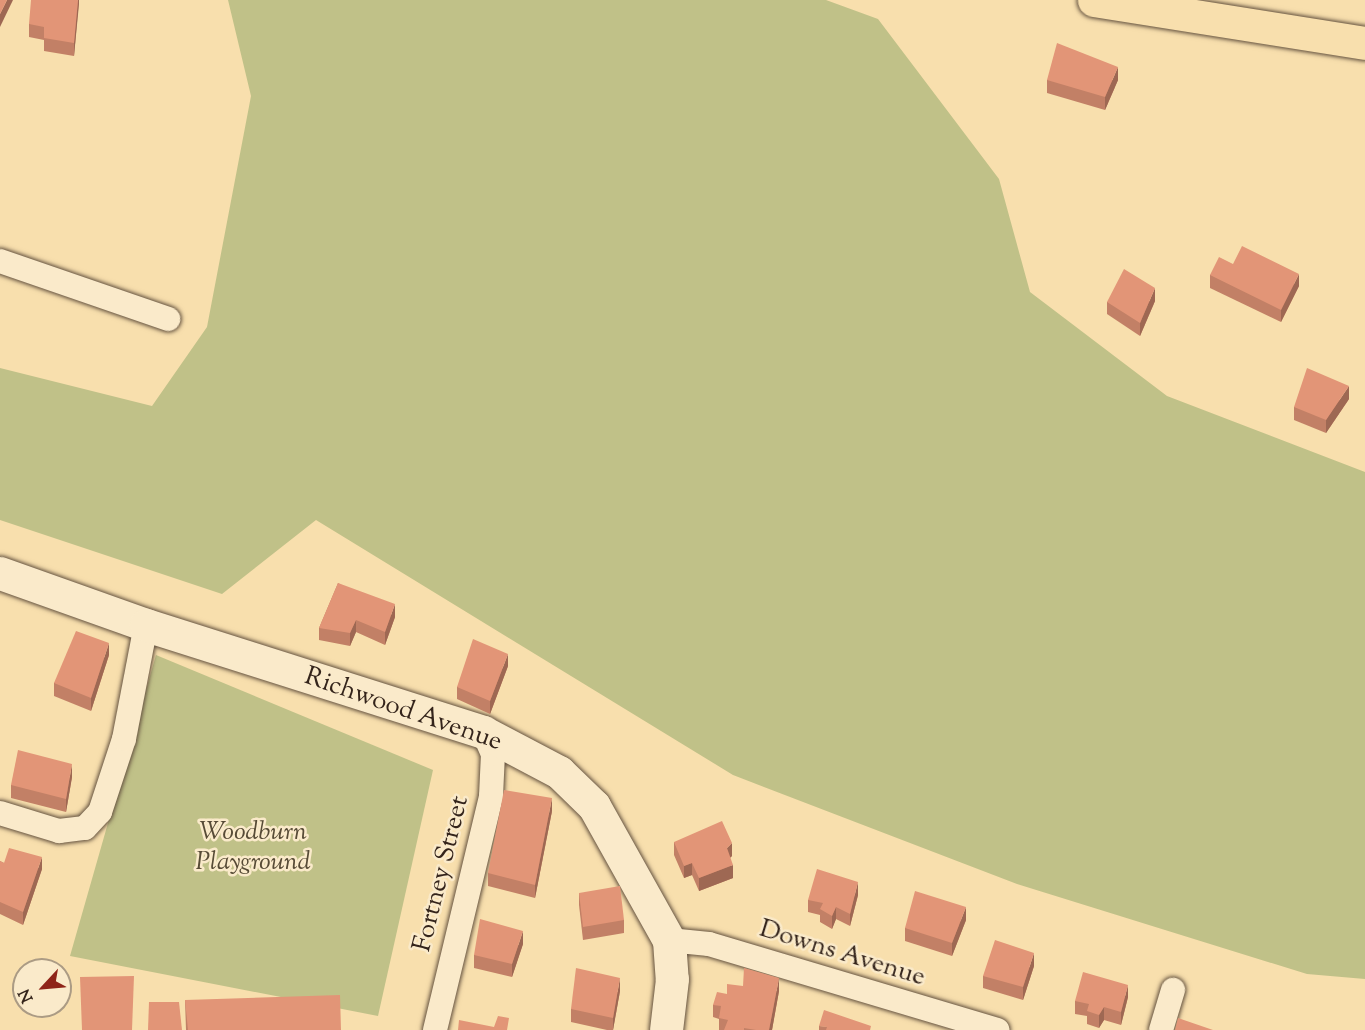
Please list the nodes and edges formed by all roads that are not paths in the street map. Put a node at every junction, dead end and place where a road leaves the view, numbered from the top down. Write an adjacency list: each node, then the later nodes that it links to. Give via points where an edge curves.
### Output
1 (1094, 0): 2 (main road)
2 (1365, 43)
3 (0, 261): 4 (street)
4 (168, 319)
5 (0, 573): 6 (street, Richwood Avenue)
6 (146, 625): 7 (street, Richwood Avenue); 8 (street, via 123,739 100,812 85,828 59,831)
7 (483, 732): 9 (street, Richwood Avenue, via 559,772 594,806); 11 (street, Fortney Street, via 494,754 491,796)
8 (0, 813)
9 (669, 940): 12 (street, Richwood Avenue, via 672,979); 13 (street, Downs Avenue, via 709,944)
10 (1173, 990): 14 (street)
11 (435, 1030)
12 (666, 1030)
13 (997, 1030)
14 (1161, 1030)

